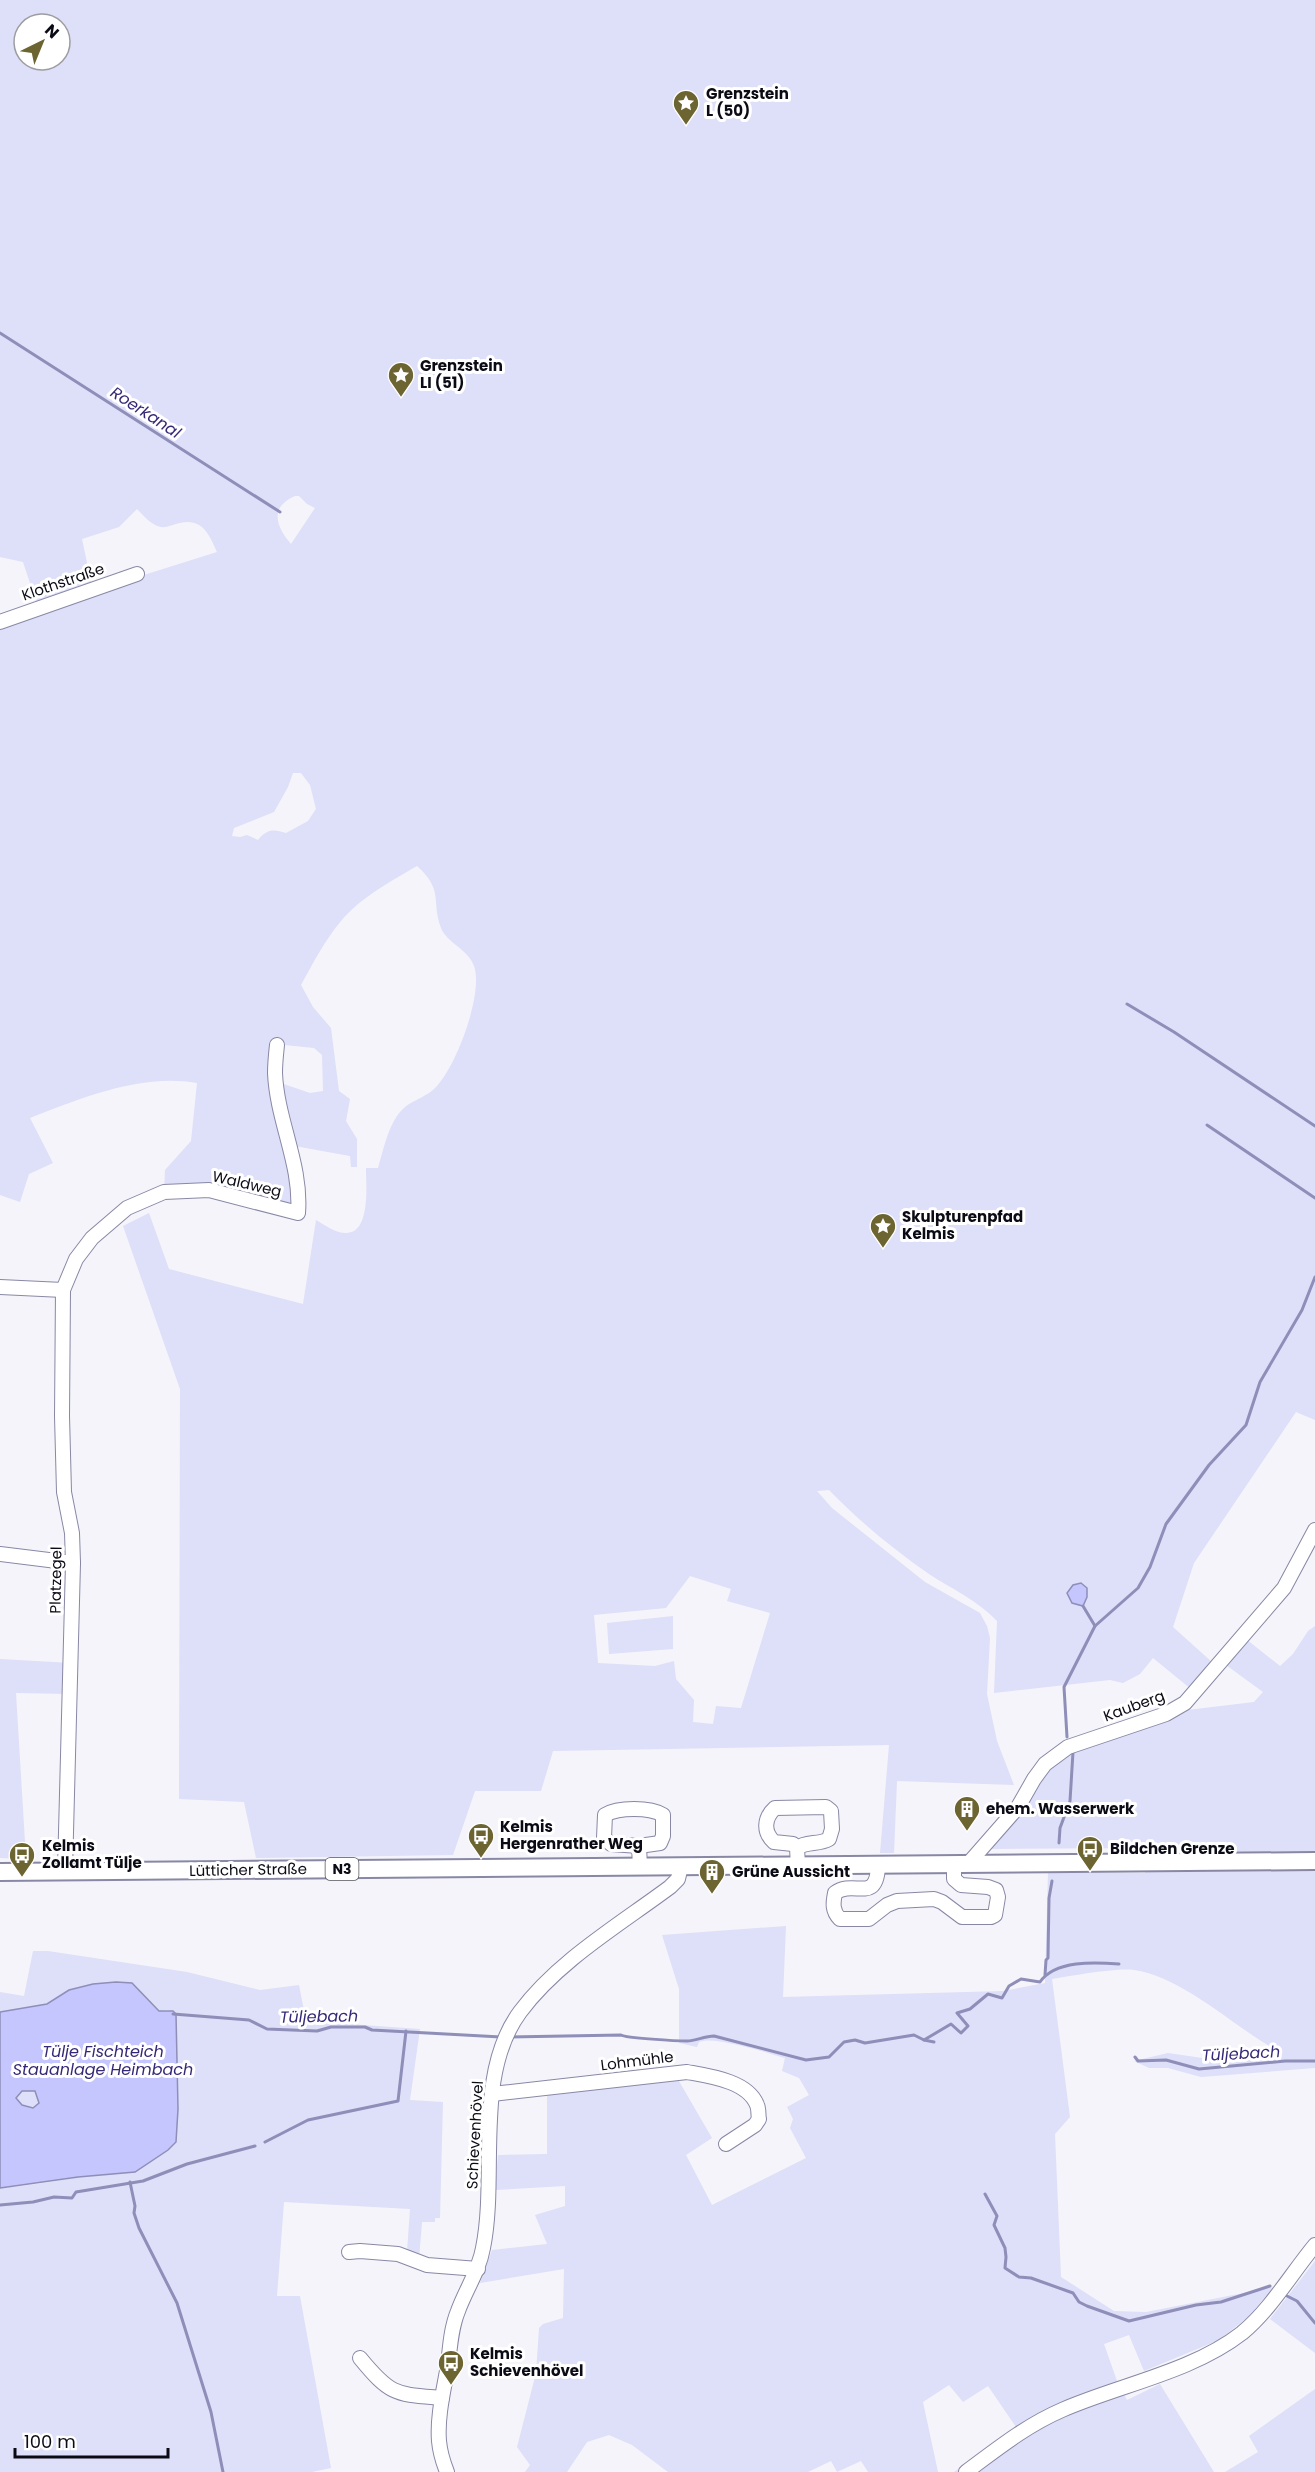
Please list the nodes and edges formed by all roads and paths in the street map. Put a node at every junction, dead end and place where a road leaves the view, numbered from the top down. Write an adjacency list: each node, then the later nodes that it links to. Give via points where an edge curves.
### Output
1 (137, 574): 2 (street, Klothstraße)
2 (0, 622)
3 (277, 1045): 5 (street, Waldweg, via 275,1073 297,1178 298,1213 209,1190 164,1192 127,1208 92,1238 76,1259)
4 (0, 1287): 5 (street)
5 (63, 1290): 8 (street, Platzegel, via 64,1492)
6 (1315, 1530): 12 (street, Kauberg, via 1284,1587 1185,1703 1166,1714 1068,1747 1055,1755 1034,1779 1018,1807)
7 (0, 1554): 8 (street)
8 (73, 1563): 17 (street, Platzegel)
9 (639, 1846): 9 (street, via 660,1843 663,1815 656,1810 612,1811 605,1815 604,1838 611,1844); 15 (street)
10 (797, 1848): 10 (street, via 767,1836 769,1813 775,1808 826,1807 831,1811 829,1839); 14 (street)
11 (1315, 1861): 12 (main road, Lütticher Straße)
12 (961, 1865): 16 (main road, Lütticher Straße / N3); 16 (street, via 954,1879 961,1885 996,1890 999,1897 995,1915 962,1917 934,1899 897,1901 869,1919 840,1918 835,1914 835,1893 840,1888 874,1885)
13 (681, 1866): 14 (main road, Lütticher Straße / N3); 15 (main road, Lütticher Straße / N3); 19 (street, Schievenhövel, via 678,1879 670,1887 573,1959 519,2013 497,2064)
14 (798, 1866): 16 (main road, Lütticher Straße / N3)
15 (640, 1867): 17 (main road, Lütticher Straße / N3)
16 (878, 1867)
17 (65, 1871): 18 (main road, Lütticher Straße / N3)
18 (0, 1872)
19 (492, 2094): 20 (street, Lohmühle, via 687,2072 705,2075 745,2090 757,2105 759,2120); 23 (street, Schievenhövel, via 488,2214)
20 (726, 2144)
21 (1315, 2245): 27 (street, via 1256,2320 1223,2346 1048,2417 1023,2430)
22 (349, 2252): 23 (street, via 398,2254 427,2265)
23 (478, 2269): 25 (street, Schievenhövel, via 456,2314)
24 (360, 2358): 25 (street, via 393,2391)
25 (442, 2398): 26 (street, Schievenhövel, via 439,2443)
26 (447, 2472)
27 (966, 2472)

